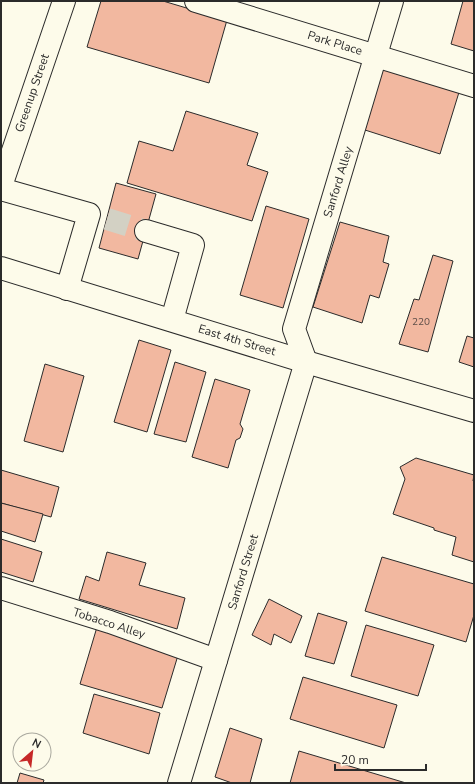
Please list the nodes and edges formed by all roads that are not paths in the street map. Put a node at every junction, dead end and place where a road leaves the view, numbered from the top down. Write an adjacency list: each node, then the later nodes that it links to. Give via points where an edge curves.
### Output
1 (64, 1): 6 (main road, Greenup Street)
2 (196, 1): 4 (main road, Park Place)
3 (392, 1): 4 (main road, Sanford Alley)
4 (376, 56): 5 (main road, Park Place); 12 (main road, Sanford Alley, via 294,329)
5 (474, 86)
6 (1, 186)
7 (1, 190): 10 (main road, via 98,216)
8 (146, 231): 11 (main road, via 193,245)
9 (1, 268): 10 (main road, East 4th Street)
10 (67, 288): 11 (main road, East 4th Street)
11 (172, 320): 12 (main road, East 4th Street)
12 (306, 362): 13 (main road, East 4th Street); 15 (main road, Sanford Street)
13 (474, 411)
14 (1, 588): 15 (main road, Tobacco Alley, via 110,622)
15 (216, 660): 16 (main road, Sanford Street)
16 (179, 783)

